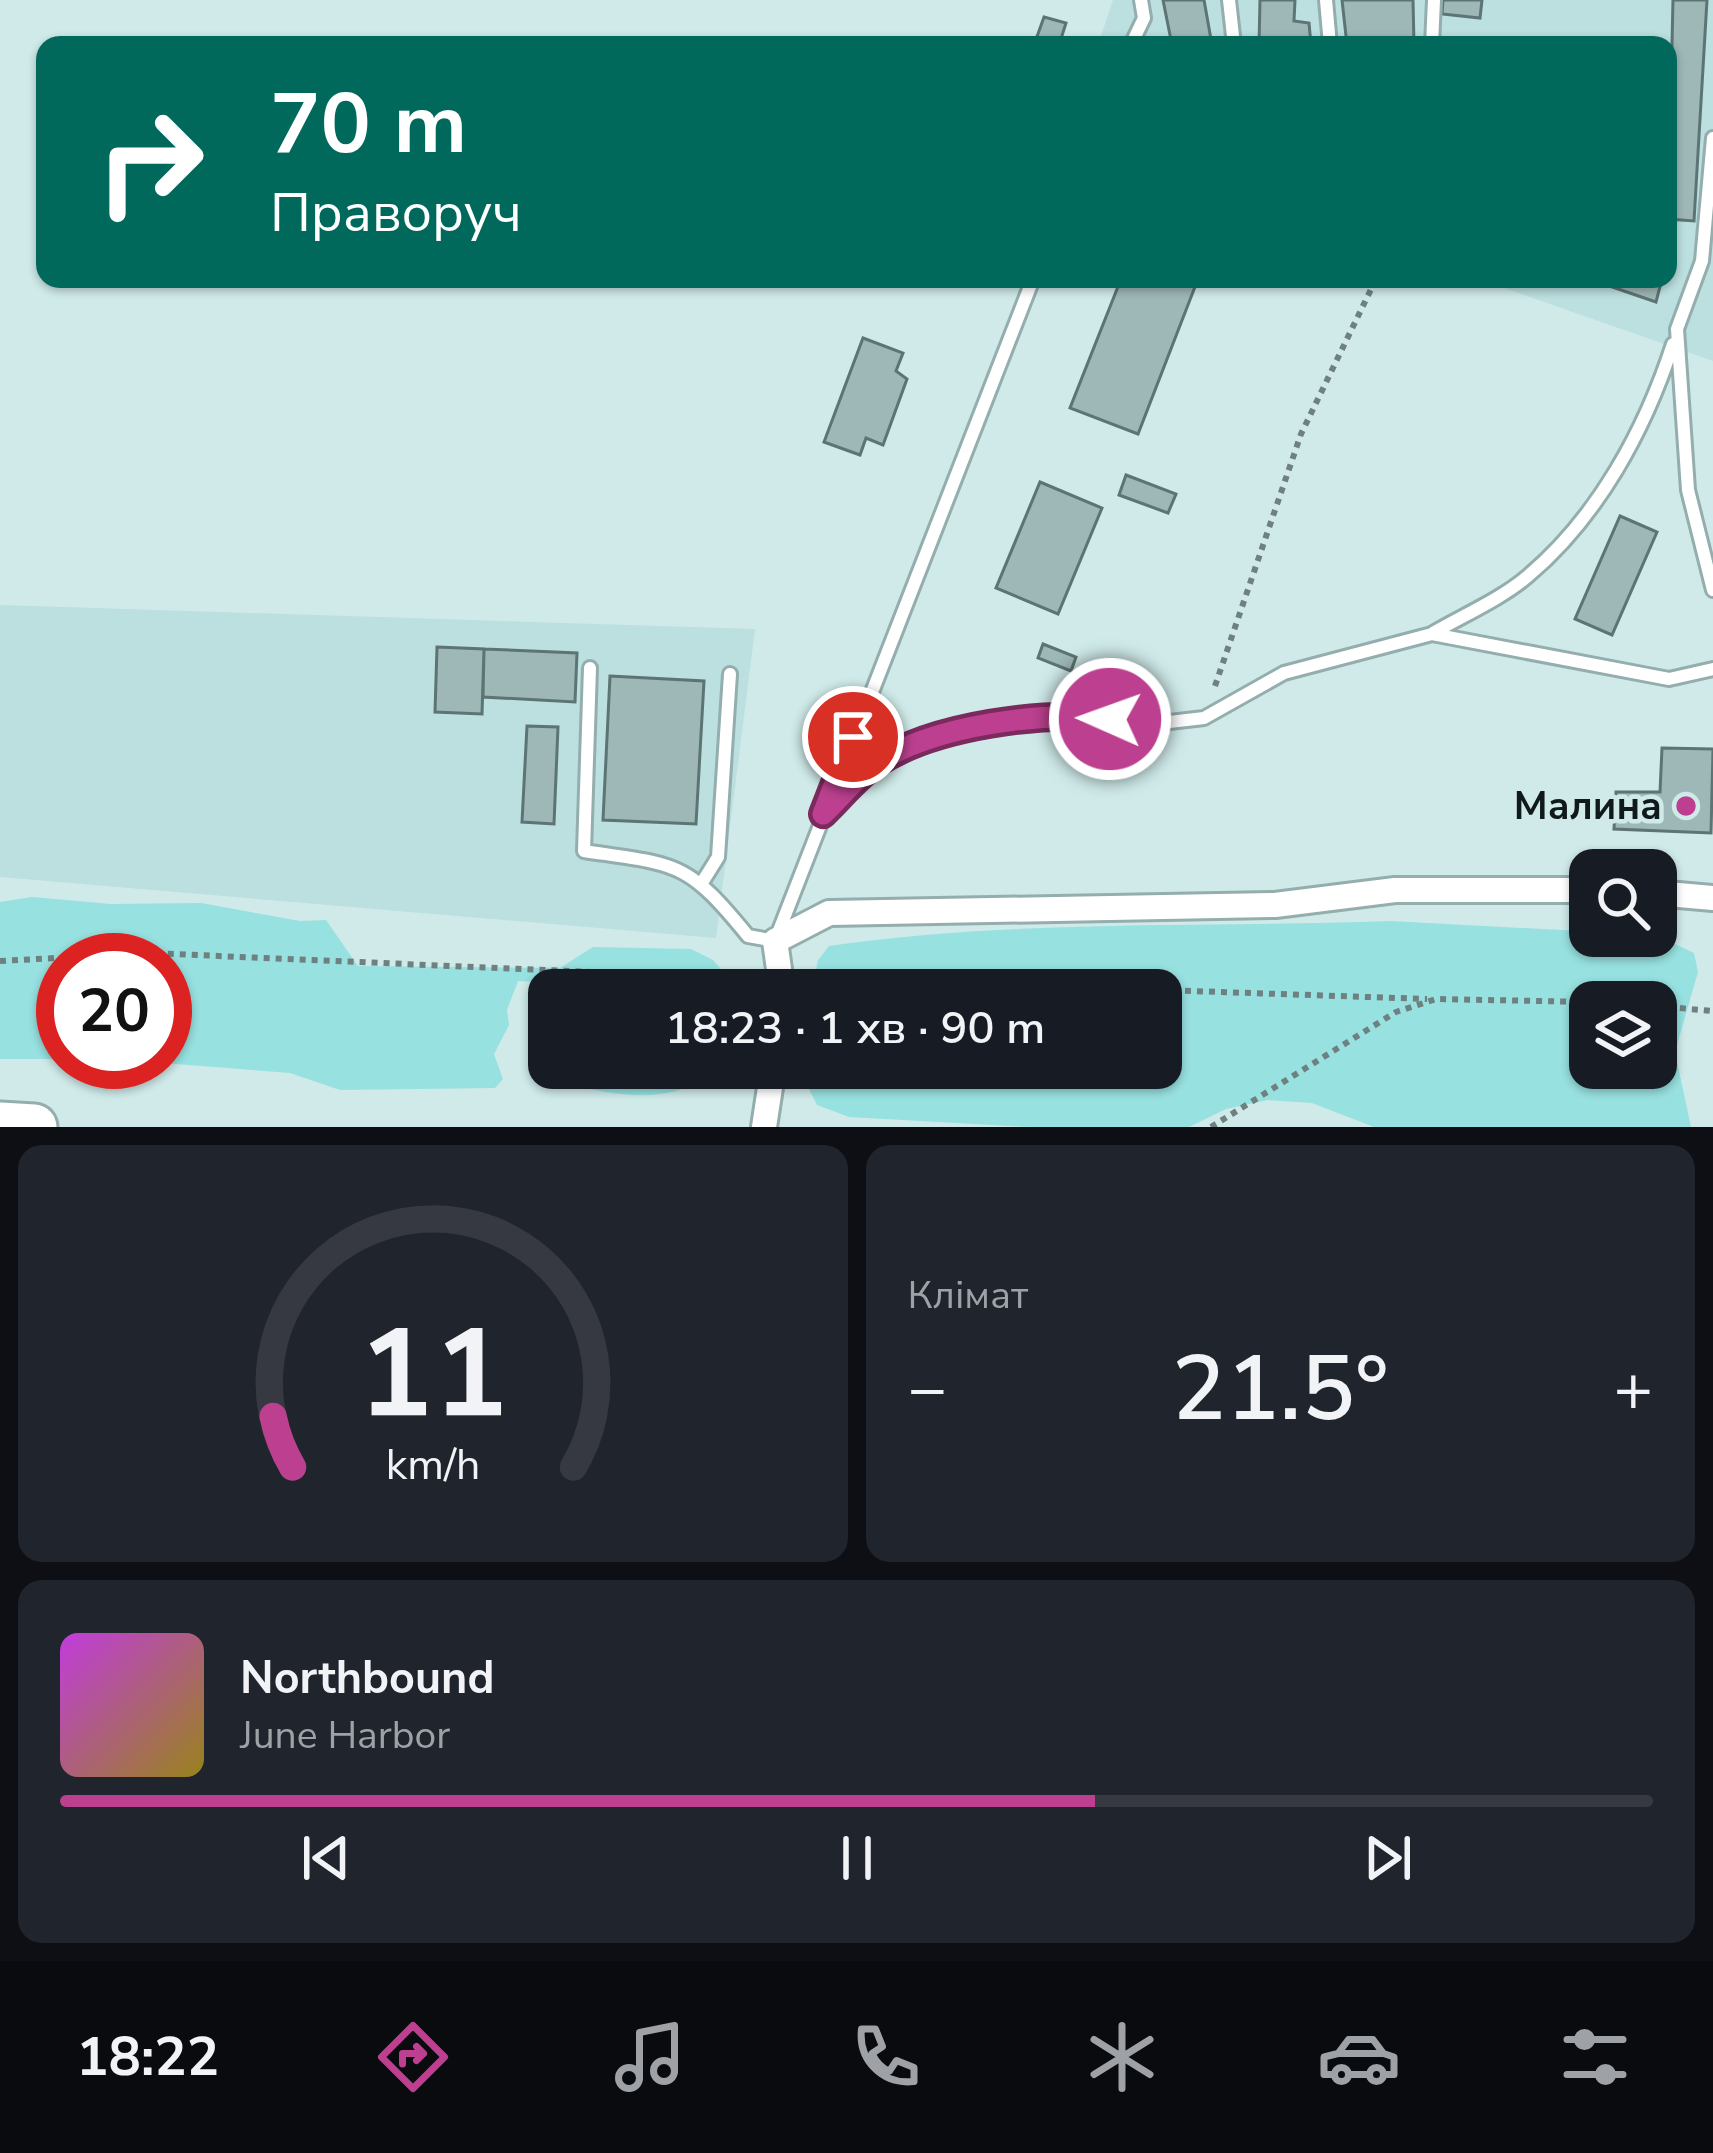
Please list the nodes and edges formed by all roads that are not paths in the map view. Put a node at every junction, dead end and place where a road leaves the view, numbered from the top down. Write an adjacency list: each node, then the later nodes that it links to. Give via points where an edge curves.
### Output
1 (1141, 0): 5 (lane)
2 (1229, 0): 6 (lane)
3 (1327, 0): 7 (lane)
4 (1434, 0): 8 (lane)
5 (1135, 36)
6 (1233, 36)
7 (1329, 36)
8 (1432, 36)
9 (1713, 137): 10 (lane)
10 (1708, 263): 12 (lane)
11 (1029, 288): 18 (lane)
12 (1677, 329): 13 (lane, via 1688,490); 14 (lane, via 1658,391 1605,490 1528,577)
13 (1713, 590)
14 (1432, 634): 16 (lane, via 1669,679); 18 (lane, via 1284,673 1204,718 1152,724 1068,714 971,729 876,763)
15 (590, 668): 19 (lane, via 584,851 664,863)
16 (1713, 669)
17 (730, 674): 19 (lane, via 718,857)
18 (823, 814): 23 (lane)
19 (703, 881): 23 (lane, via 748,936)
20 (1569, 890): 23 (street, via 830,913)
21 (1677, 895): 22 (street)
22 (1713, 898)
23 (775, 940): 24 (street)
24 (780, 969)
25 (770, 1089): 28 (street)
26 (0, 1125): 27 (highway)
27 (34, 1127)
28 (764, 1127)

